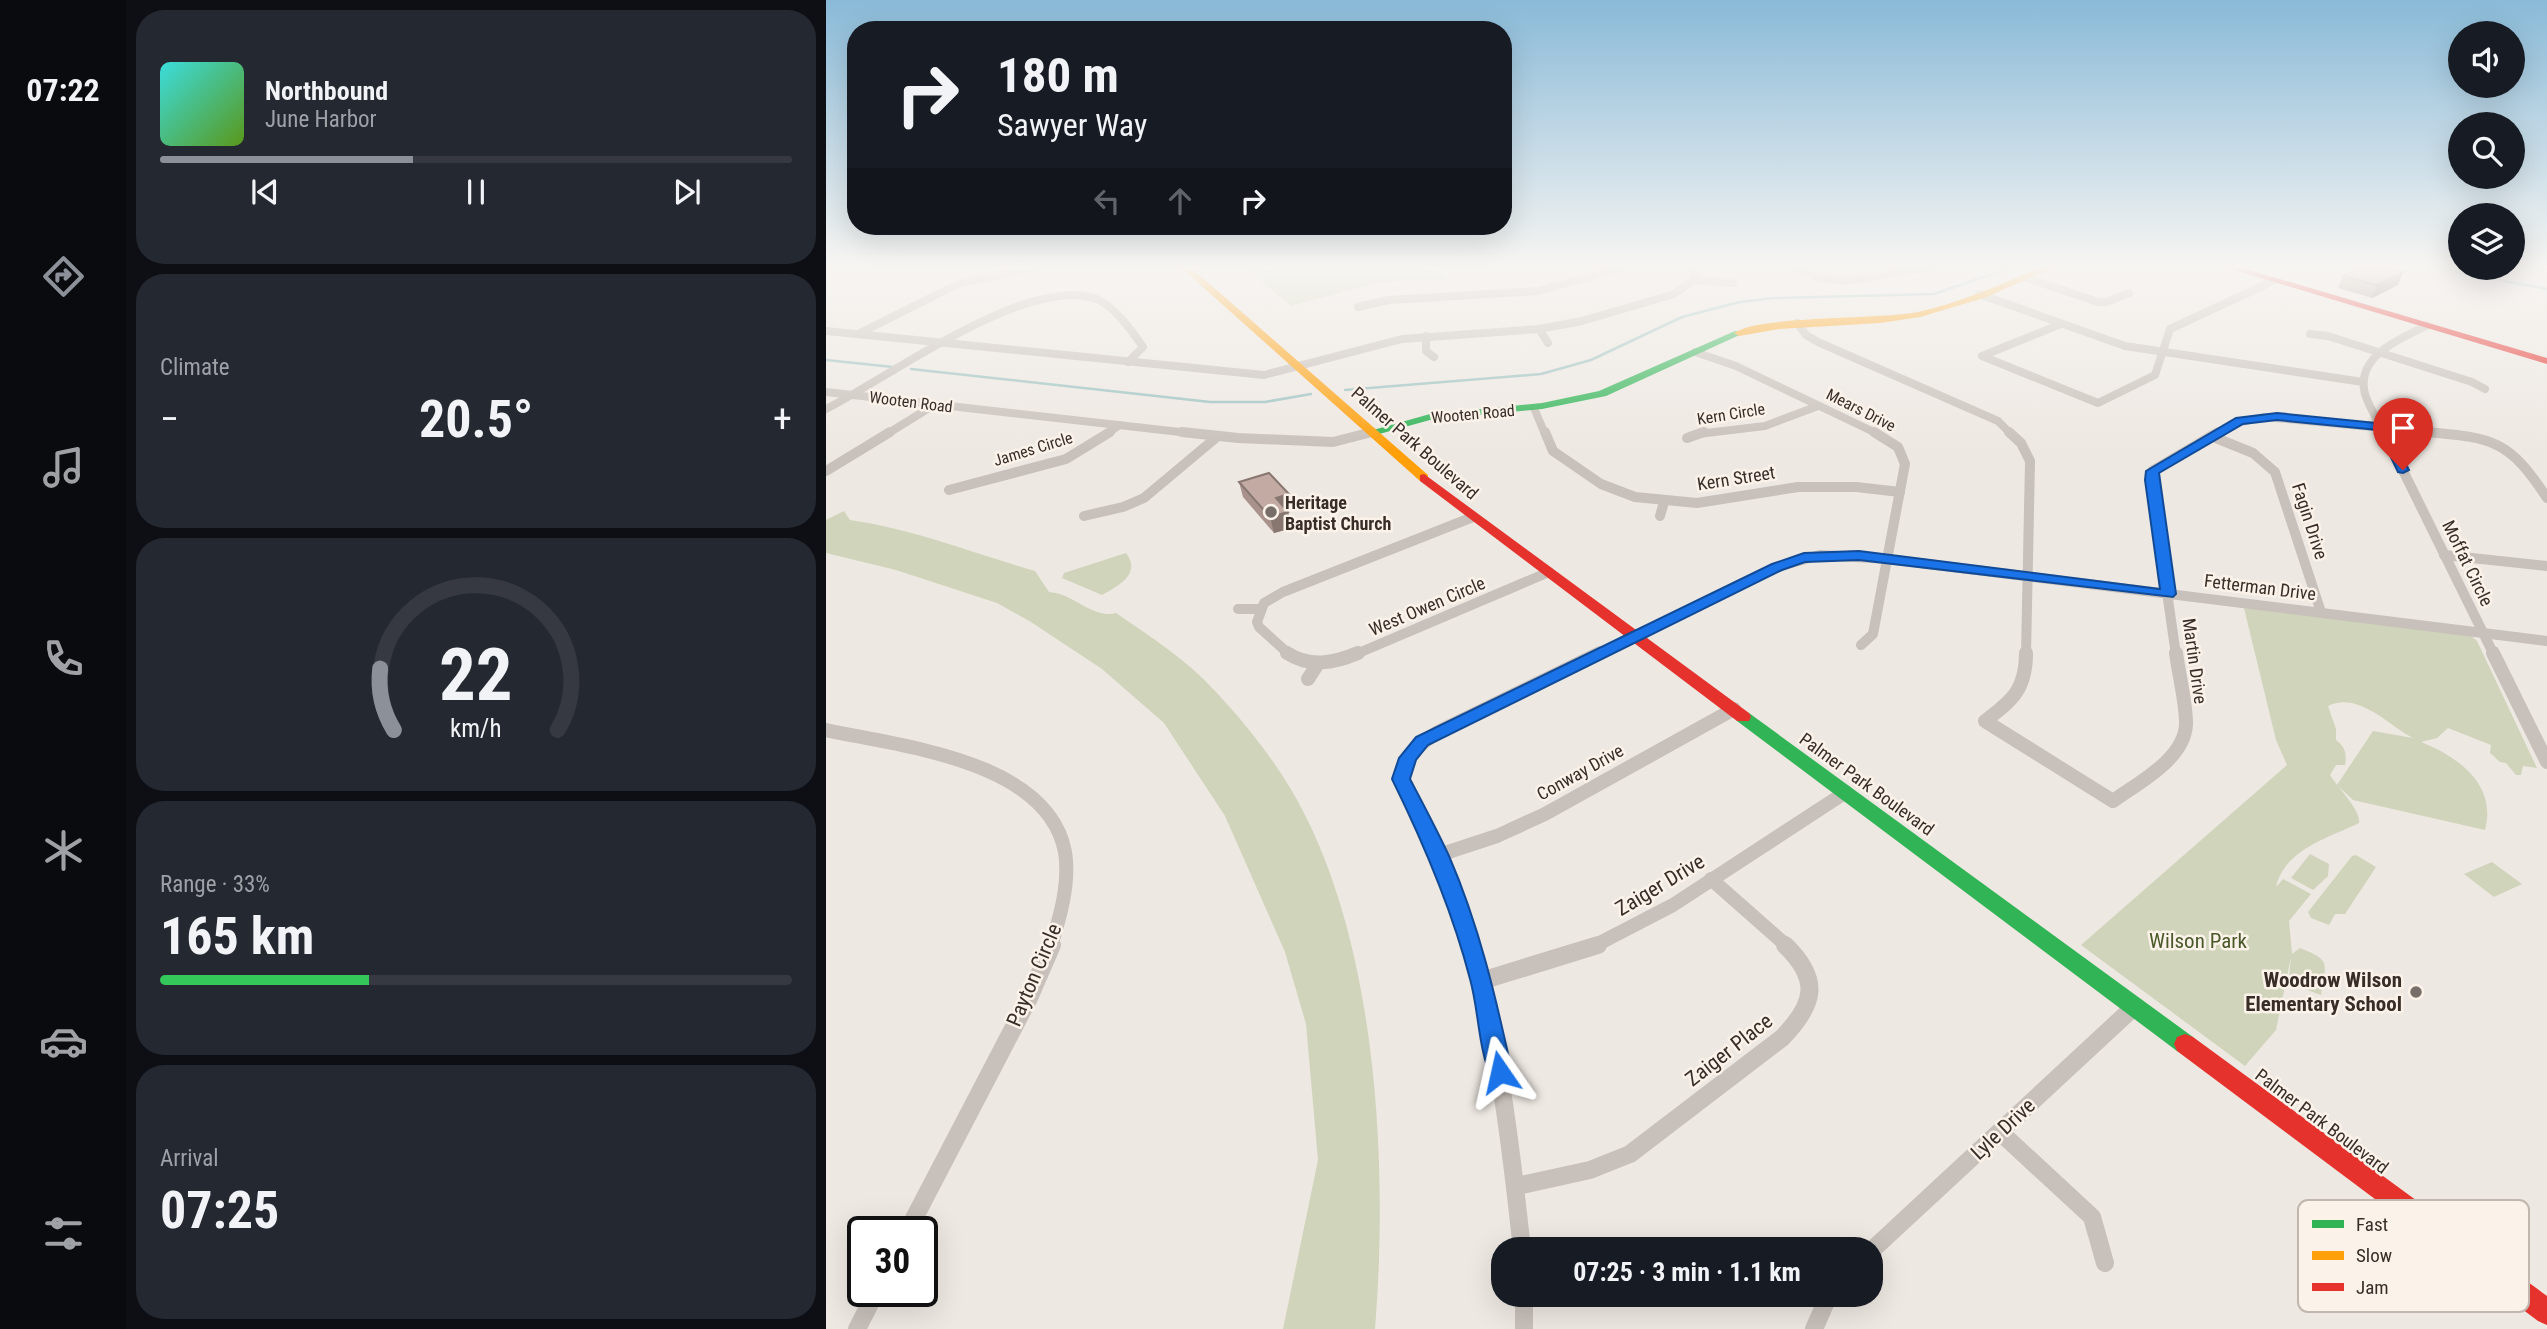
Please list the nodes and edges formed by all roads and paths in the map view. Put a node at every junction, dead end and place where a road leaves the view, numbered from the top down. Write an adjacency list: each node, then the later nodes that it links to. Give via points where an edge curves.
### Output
1 (874, 326): 14 (street)
2 (976, 326): 17 (street)
3 (1125, 326): 24 (street, via 1141,343 1141,351)
4 (1251, 326): 25 (main road, Palmer Park Boulevard)
5 (1554, 326): 12 (street)
6 (1778, 326): 19 (main road, Wooten Road, via 1741,332)
7 (1800, 326): 54 (street, via 1811,339 1987,416 2016,436 2030,461)
8 (2057, 326): 20 (street, via 1982,356 2098,403 2155,375)
9 (2068, 326): 20 (street, via 2117,344)
10 (2173, 326): 20 (street)
11 (2426, 326): 21 (street); 23 (main road)
12 (1539, 329): 16 (street); 18 (street)
13 (826, 331): 14 (street)
14 (858, 334): 17 (street)
15 (2310, 334): 21 (street)
16 (1426, 336): 22 (street, via 1426,351); 25 (street, via 1383,343)
17 (946, 343): 24 (street); 29 (street)
18 (1548, 343)
19 (1695, 352): 31 (street, Mears Drive, via 1736,366); 32 (main road, Wooten Road, via 1617,390)
20 (2163, 352): 26 (street)
21 (2379, 352): 26 (street, via 2367,363); 27 (street)
22 (1434, 357)
23 (2547, 361)
24 (1128, 362): 25 (street, via 1257,375)
25 (1298, 368): 36 (main road, Palmer Park Boulevard)
26 (2363, 382): 35 (street, Moffat Circle)
27 (2485, 389)
28 (826, 392): 29 (street, Wooten Road)
29 (854, 395): 30 (street, Wooten Road); 33 (street)
30 (934, 405): 34 (street, Wooten Road); 42 (street)
31 (1818, 406): 39 (street, Kern Circle, via 1765,426 1702,432); 44 (street, Mears Drive, via 1898,447 1905,464)
32 (1534, 408): 36 (main road, Wooten Road, via 1441,415); 46 (street, Kern Street, via 1549,447 1558,456 1612,489)
33 (826, 409)
34 (1119, 425): 37 (street, Wooten Road); 43 (street, James Circle, via 1066,458)
35 (2382, 427): 38 (street, Martin Drive, via 2264,417 2240,421); 41 (street, Martin Drive); 50 (street, Moffat Circle)
36 (1372, 432): 37 (street, Wooten Road, via 1323,442); 49 (main road, Palmer Park Boulevard)
37 (1218, 436): 47 (street, via 1144,498)
38 (2211, 436): 55 (street, Martin Drive, via 2161,464 2151,475); 58 (street, Fagin Drive, via 2253,453 2275,472)
39 (1687, 438)
40 (2510, 439): 41 (street)
41 (2499, 443): 45 (street, via 2520,457)
42 (826, 471)
43 (949, 490)
44 (1900, 492): 46 (street, Kern Street, via 1798,487 1710,502); 51 (street, Mears Drive)
45 (2547, 498)
46 (1664, 502): 48 (street)
47 (1084, 516)
48 (1660, 516)
49 (1473, 517): 53 (main road, Palmer Park Boulevard); 57 (street, via 1283,592)
50 (2444, 555): 52 (street); 59 (street, Moffat Circle)
51 (1888, 559): 54 (street, Fetterman Drive); 60 (street, Fetterman Drive, via 1820,555 1788,562); 62 (street, Mears Drive, via 1873,634)
52 (2547, 566)
53 (1549, 572): 60 (main road, Palmer Park Boulevard); 63 (street, West Owen Circle, via 1352,657)
54 (2027, 576): 55 (street, Fetterman Drive); 55 (street, Martin Drive, via 2024,684 2013,700 1985,721 2113,801 2175,752 2185,735)
55 (2168, 594): 58 (street, Fetterman Drive)
56 (1238, 609): 57 (street)
57 (1261, 609): 63 (street, via 1257,622 1274,642 1296,660)
58 (2321, 612): 59 (street, Fetterman Drive)
59 (2482, 632): 61 (street, Fetterman Drive); 67 (street, Moffat Circle)
60 (1634, 636): 65 (main road, Palmer Park Boulevard); 69 (street, Fetterman Drive, via 1438,732 1413,750 1401,779)
61 (2547, 640)
62 (1861, 645)
63 (1317, 665): 64 (street)
64 (1308, 679)
65 (1734, 709): 68 (main road, Palmer Park Boulevard); 69 (street, Conway Drive, via 1545,814)
66 (826, 730): 76 (street, Payton Circle, via 966,761 1000,776 1043,808 1063,842 1066,863 1056,931 1031,992)
67 (2547, 762)
68 (1846, 792): 70 (street, Zaiger Drive); 72 (main road, Palmer Park Boulevard)
69 (1439, 855): 71 (street, Fetterman Drive)
70 (1711, 879): 71 (street, Zaiger Drive, via 1613,938); 74 (street, Zaiger Place, via 1803,963 1811,996 1806,1012 1782,1038 1630,1154 1590,1170)
71 (1481, 981): 74 (street, Fetterman Drive)
72 (2135, 1006): 73 (street, Lyle Drive); 75 (main road, Palmer Park Boulevard)
73 (2000, 1132): 78 (street, Lyle Drive); 79 (street, via 2092,1217)
74 (1517, 1186): 77 (street, Fetterman Drive)
75 (2396, 1200)
76 (915, 1216)
77 (1521, 1237)
78 (1883, 1240)
79 (2105, 1263)
80 (2529, 1299): 84 (main road, Palmer Park Boulevard)
81 (868, 1307): 85 (street)
82 (1524, 1307): 86 (street)
83 (1824, 1307): 87 (street)
84 (2547, 1312)
85 (857, 1329)
86 (1524, 1329)
87 (1814, 1329)

